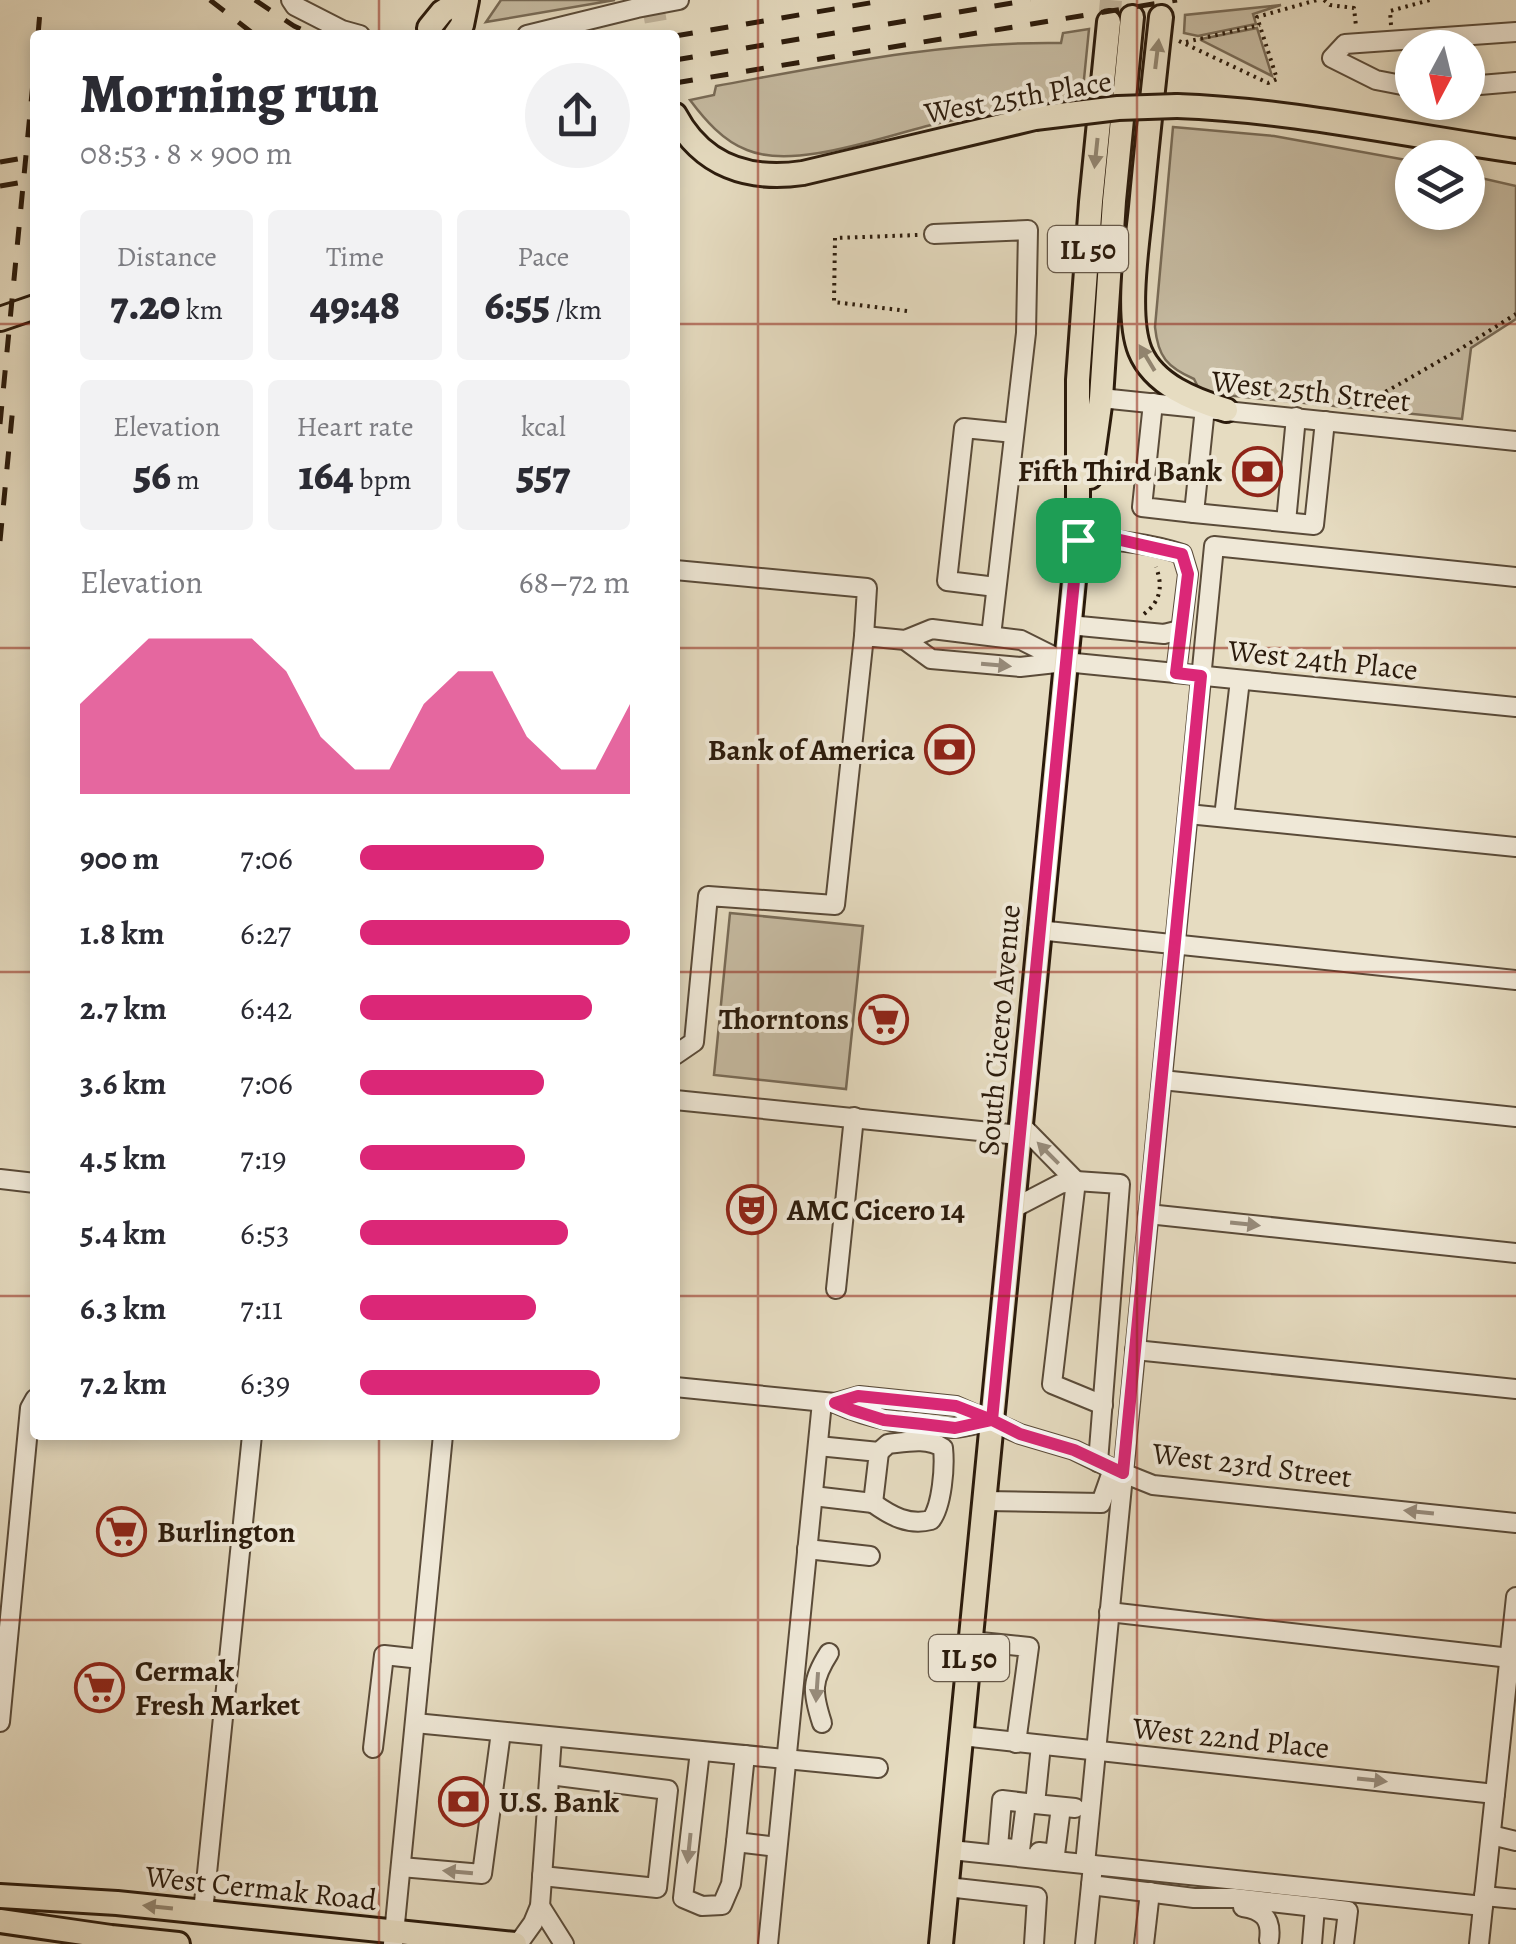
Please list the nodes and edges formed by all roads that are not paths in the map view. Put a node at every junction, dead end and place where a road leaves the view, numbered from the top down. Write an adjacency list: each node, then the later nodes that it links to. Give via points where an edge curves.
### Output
1 (291, 0): 6 (street)
2 (464, 0): 5 (main road); 7 (main road)
3 (679, 0): 8 (street)
4 (1162, 17): 18 (main road, one-way to 4)
5 (430, 28)
6 (342, 30)
7 (458, 30)
8 (547, 30)
9 (1516, 32): 10 (street)
10 (1485, 34)
11 (1395, 41): 13 (street, via 1344,44 1332,58)
12 (1516, 82): 14 (street)
13 (1395, 84)
14 (1485, 85)
15 (680, 124): 16 (main road, West 25th Place, bridge, via 717,160 758,176 803,173 1035,118 1177,106 1291,114)
16 (1516, 151)
17 (934, 234): 26 (street, via 1028,230 1026,333)
18 (1137, 249): 21 (main road); 23 (main road, one-way to 18, via 1176,389 1141,354 1135,332)
19 (30, 309): 20 (main road)
20 (0, 319)
21 (1100, 398): 22 (street, West 25th Street); 30 (main road, South Cicero Avenue / IL 50); 30 (main road, South Cicero Avenue / IL 50, one-way to 30, via 1121,19 1090,219 1078,380)
22 (1153, 403): 23 (street, West 25th Street); 28 (street, via 1142,507)
23 (1216, 409): 24 (street, West 25th Street); 28 (street)
24 (1296, 418): 25 (street, West 25th Street); 29 (street)
25 (1324, 421): 27 (street, West 25th Street); 29 (street, via 1314,525)
26 (1014, 433): 33 (street); 33 (street, via 964,428 947,582)
27 (1516, 441)
28 (1194, 512): 29 (street)
29 (1286, 522)
30 (1078, 540): 34 (main road, South Cicero Avenue / IL 50); 35 (street, via 1116,539 1182,554 1188,574)
31 (680, 570): 36 (street, via 867,588)
32 (1516, 577): 41 (street, via 1214,546)
33 (996, 586): 37 (street)
34 (1068, 625): 35 (street); 39 (main road, South Cicero Avenue / IL 50)
35 (1180, 630): 40 (street)
36 (864, 636): 38 (street); 50 (street, via 834,914 708,896 694,1042)
37 (990, 636): 38 (street, via 932,630); 39 (street, via 1021,640)
38 (904, 640): 39 (street, one-way to 39, via 931,659 1020,667)
39 (1065, 662): 40 (street, West 24th Place); 47 (main road, South Cicero Avenue / IL 50)
40 (1176, 673): 41 (street, West 24th Place)
41 (1201, 676): 42 (street, West 24th Place); 44 (street)
42 (1240, 680): 43 (street, West 24th Place); 45 (street)
43 (1516, 707)
44 (1188, 814): 45 (street); 48 (street)
45 (1224, 817): 46 (street)
46 (1516, 847)
47 (1038, 930): 48 (street); 55 (main road, South Cicero Avenue / IL 50)
48 (1175, 944): 49 (street); 51 (street)
49 (1516, 980)
50 (680, 1052)
51 (1162, 1080): 54 (street); 60 (street)
52 (680, 1100): 53 (street)
53 (854, 1117): 55 (street); 62 (street)
54 (1516, 1117)
55 (1019, 1130): 57 (street, one-way to 55); 59 (main road, South Cicero Avenue / IL 50)
56 (0, 1179): 58 (street)
57 (1076, 1181): 59 (street); 68 (street, via 1052,1384); 68 (street, via 1120,1184)
58 (30, 1182)
59 (1012, 1209): 70 (main road, South Cicero Avenue / IL 50)
60 (1148, 1214): 61 (street, one-way to 61); 63 (street)
61 (1516, 1252)
62 (836, 1290)
63 (1135, 1350): 65 (street); 76 (street)
64 (680, 1387): 66 (street)
65 (1516, 1389)
66 (828, 1402): 67 (street, West 23rd Street, via 858,1396); 71 (street); 74 (street)
67 (937, 1404): 70 (street, West 23rd Street); 71 (street)
68 (1103, 1404): 76 (street)
69 (30, 1408): 89 (street)
70 (992, 1420): 71 (street, via 955,1428); 76 (street, West 23rd Street); 78 (main road, South Cicero Avenue / IL 50)
71 (922, 1424)
72 (251, 1440): 123 (street)
73 (443, 1440): 87 (street)
74 (818, 1446): 75 (street); 77 (street)
75 (879, 1452): 79 (street); 79 (street, via 888,1444 914,1442 943,1448 938,1512 913,1523)
76 (1111, 1468): 78 (street, via 1100,1503); 80 (street, West 23rd Street, one-way to 76, via 1153,1485); 84 (street)
77 (812, 1496): 79 (street); 81 (street)
78 (984, 1500): 85 (main road, South Cicero Avenue / IL 50)
79 (873, 1503)
80 (1516, 1524)
81 (807, 1549): 82 (street); 101 (street)
82 (870, 1556)
83 (1516, 1597): 88 (street)
84 (1109, 1612): 88 (street); 99 (street)
85 (971, 1640): 94 (main road, South Cicero Avenue / IL 50); 95 (street, via 1029,1646)
86 (829, 1652): 91 (street, one-way to 91, via 817,1672 814,1700)
87 (421, 1659): 90 (street); 97 (street, via 384,1655)
88 (1511, 1665): 104 (street)
89 (0, 1722)
90 (415, 1723): 92 (street); 112 (street)
91 (822, 1723)
92 (501, 1732): 93 (street); 112 (street, one-way to 112, via 482,1874)
93 (552, 1736): 98 (street); 103 (street)
94 (962, 1736): 95 (street, West 22nd Place); 110 (main road, South Cicero Avenue / IL 50)
95 (1016, 1743): 96 (street, West 22nd Place)
96 (1040, 1746): 99 (street, West 22nd Place); 105 (street)
97 (373, 1748)
98 (700, 1751): 100 (street); 108 (street, one-way to 108, via 683,1898 722,1905)
99 (1096, 1752): 104 (street, West 22nd Place, one-way to 104); 111 (street)
100 (745, 1755): 101 (street); 108 (street)
101 (786, 1759): 102 (street); 109 (street)
102 (878, 1768)
103 (550, 1775): 113 (street); 113 (street, via 668,1790 658,1888)
104 (1495, 1794): 106 (street)
105 (1030, 1803): 105 (street, via 1020,1850 1054,1854 1068,1807)
106 (1491, 1836): 107 (street); 120 (street)
107 (1516, 1841)
108 (736, 1842): 109 (street)
109 (778, 1847): 130 (street)
110 (951, 1850): 111 (street); 115 (main road, South Cicero Avenue / IL 50)
111 (1089, 1864): 114 (street); 120 (street)
112 (401, 1867): 125 (street)
113 (542, 1876): 121 (street)
114 (1091, 1885): 116 (street); 133 (street)
115 (947, 1887): 131 (main road, South Cicero Avenue / IL 50); 132 (street, via 1037,1897)
116 (1150, 1892): 118 (street); 134 (street)
117 (0, 1896): 123 (main road, West Cermak Road, one-way to 117)
118 (1194, 1898): 122 (street); 126 (street, via 1262,1912)
119 (1516, 1899): 120 (street)
120 (1484, 1901): 137 (street)
121 (540, 1906): 128 (street); 129 (street)
122 (1315, 1907): 135 (street); 136 (street, via 1348,1911)
123 (203, 1912): 125 (main road, West Cermak Road)
124 (0, 1921): 127 (main road)
125 (394, 1938): 128 (main road, West Cermak Road)
126 (1270, 1940)
127 (178, 1944)
128 (517, 1944)
129 (564, 1944)
130 (768, 1944)
131 (941, 1944)
132 (1034, 1944)
133 (1085, 1944)
134 (1144, 1944)
135 (1312, 1944)
136 (1344, 1944)
137 (1479, 1944)

